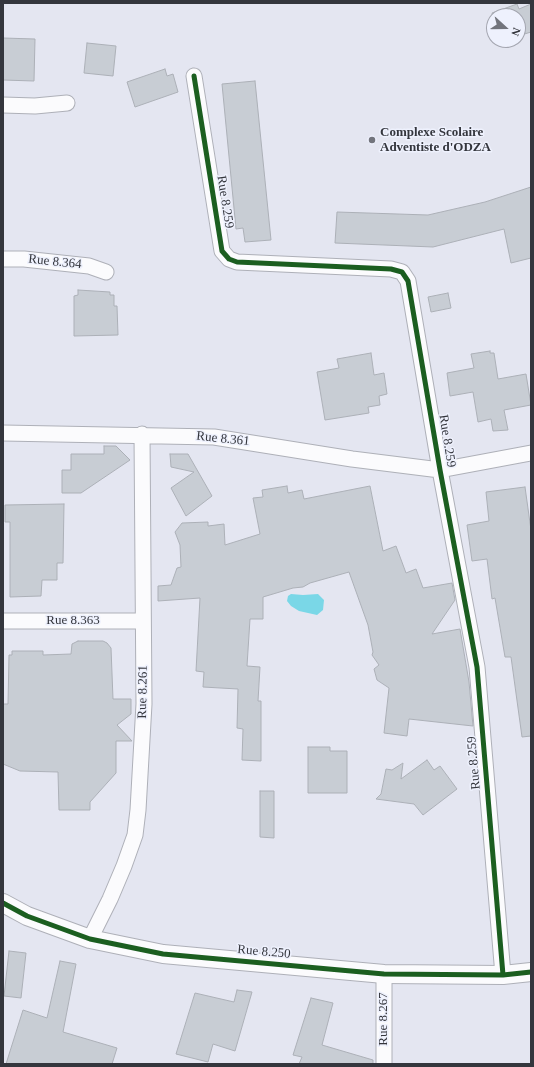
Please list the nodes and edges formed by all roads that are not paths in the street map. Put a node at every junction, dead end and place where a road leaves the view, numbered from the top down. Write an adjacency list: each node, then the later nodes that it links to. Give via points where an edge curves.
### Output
1 (194, 76): 9 (street, Rue 8.259, via 222,251 229,259 237,262 391,269 402,272 408,281)
2 (67, 103): 3 (street)
3 (3, 105)
4 (3, 259): 5 (street, Rue 8.364, via 89,266)
5 (106, 272)
6 (3, 433): 7 (street, Rue 8.361)
7 (142, 434): 9 (street, Rue 8.361, via 214,437 352,460); 11 (street, Rue 8.261)
8 (531, 453): 9 (street, Rue 8.361)
9 (440, 470): 16 (street, Rue 8.259, via 477,667)
10 (3, 621): 11 (street, Rue 8.363)
11 (143, 621): 13 (street, Rue 8.261, via 144,704 135,835 110,899)
12 (3, 904): 13 (street, Rue 8.250, via 26,916)
13 (90, 939): 15 (street, Rue 8.250, via 163,954)
14 (531, 972): 16 (street, Rue 8.250)
15 (384, 974): 16 (street, Rue 8.250); 17 (street, Rue 8.267)
16 (503, 975)
17 (384, 1064)

